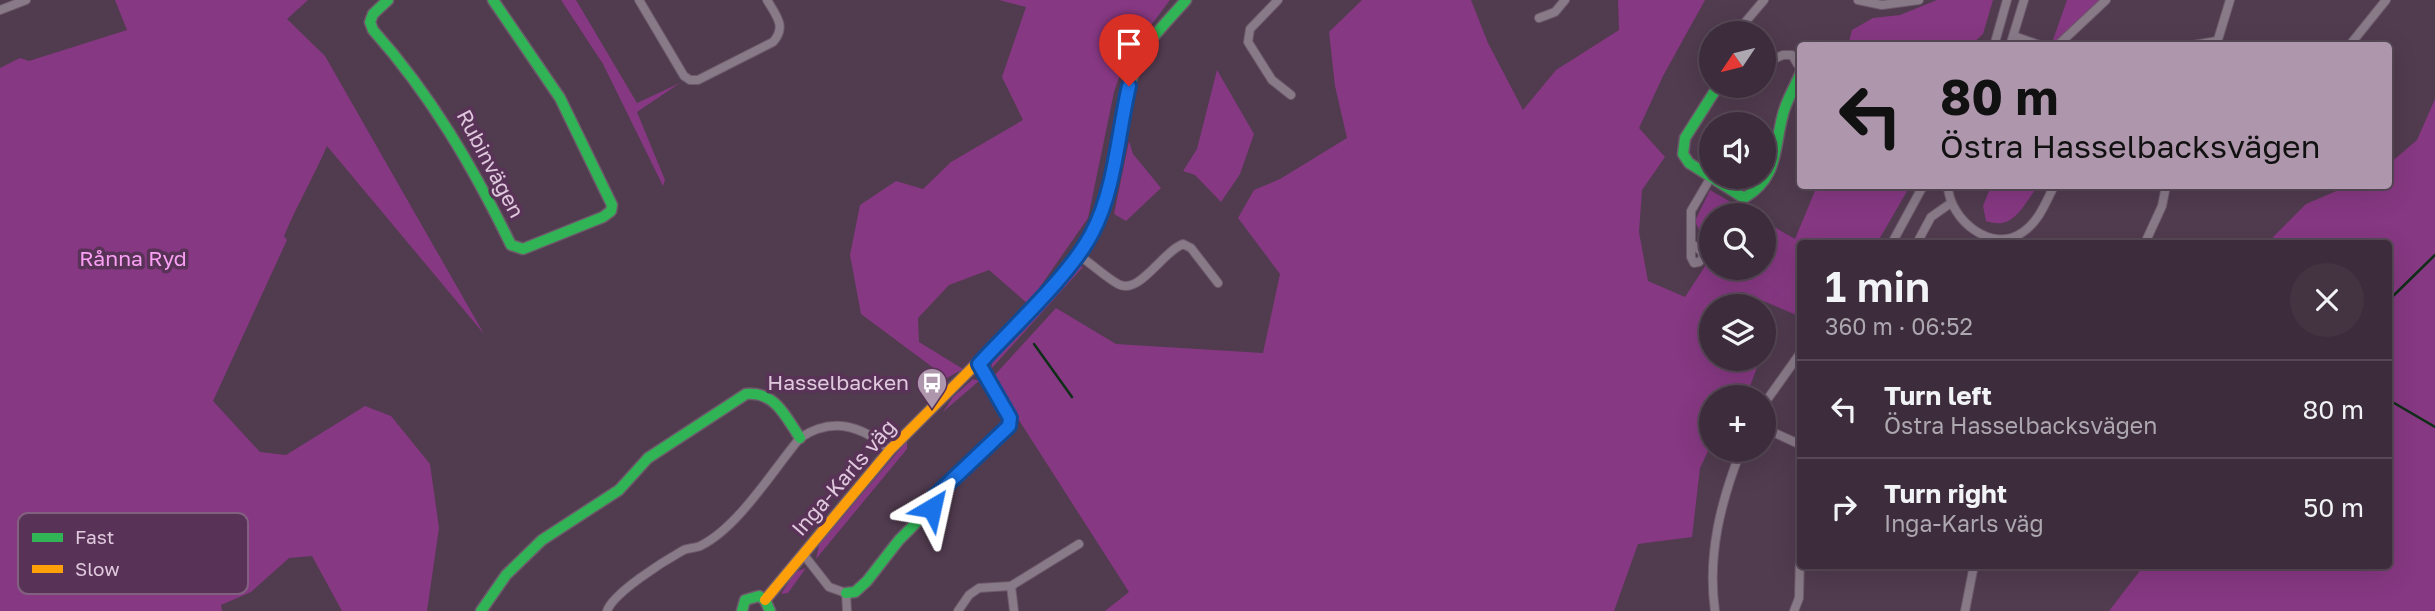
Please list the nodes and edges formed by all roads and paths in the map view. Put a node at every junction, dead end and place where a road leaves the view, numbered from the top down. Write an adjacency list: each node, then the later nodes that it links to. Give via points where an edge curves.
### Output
1 (26, 0): 17 (street)
2 (388, 0): 3 (street, Rubinvägen, via 370,22 445,119 511,245 523,249 603,218 612,205 553,86)
3 (493, 0)
4 (639, 0): 5 (street, via 690,80 698,80 780,35 780,24)
5 (767, 0)
6 (1186, 0): 46 (street, Inga-Karls väg, via 1136,66 1105,199 1093,233)
7 (1278, 0): 30 (street, via 1250,29 1248,42 1272,80)
8 (1565, 0): 18 (street, via 1555,12)
9 (1764, 0): 19 (street)
10 (1858, 0): 11 (street, via 1882,5)
11 (1919, 0)
12 (2007, 0): 21 (street)
13 (2024, 0): 20 (street)
14 (2106, 0): 24 (street)
15 (2230, 0): 25 (street)
16 (2386, 0): 26 (street)
17 (0, 10)
18 (1539, 18)
19 (1746, 21)
20 (2014, 36): 22 (street); 23 (street)
21 (1995, 42)
22 (2012, 42)
23 (2031, 42)
24 (2061, 42)
25 (2217, 42)
26 (2352, 42)
27 (1776, 58): 28 (street, via 1792,55)
28 (1797, 64)
29 (1797, 81): 32 (street, via 1783,116)
30 (1291, 95)
31 (1699, 118): 33 (street, via 1682,146 1689,163)
32 (1776, 159)
33 (1699, 169)
34 (1704, 189): 45 (street, via 1690,211)
35 (1730, 189): 36 (street, via 1744,198)
36 (1757, 189)
37 (1921, 189): 42 (street)
38 (1949, 189): 41 (street)
39 (2052, 189): 41 (street, via 2031,224 2009,238 1970,227)
40 (2165, 189): 44 (street)
41 (1951, 203): 43 (street, via 1931,217)
42 (1894, 240)
43 (1919, 240)
44 (2146, 240)
45 (1691, 243)
46 (1078, 255): 47 (street, via 1128,287 1137,285 1171,249 1183,244); 49 (street, Inga-Karls väg)
47 (1218, 283)
48 (1797, 358): 50 (street)
49 (979, 364): 54 (street, Inga-Karls väg); 61 (street, via 1010,418 1009,426 934,497 932,508 867,581 855,592)
50 (1776, 387)
51 (1776, 434): 53 (street)
52 (800, 438): 54 (street, via 829,425 852,426); 63 (street, via 769,395 759,391 746,394 648,458 619,490 542,540 506,575); 64 (street, via 718,533 700,547 685,549 626,590)
53 (1797, 443)
54 (890, 450): 57 (street, Inga-Karls väg)
55 (1737, 462): 69 (street, via 1716,530)
56 (1079, 544): 60 (street)
57 (804, 555): 61 (street, via 829,587); 62 (street, Inga-Karls väg)
58 (1800, 569): 70 (street)
59 (1973, 569): 71 (street)
60 (1011, 586): 67 (street, via 979,588); 68 (street)
61 (846, 593): 66 (street)
62 (767, 605): 65 (street, via 751,596)
63 (481, 611)
64 (607, 611)
65 (742, 611)
66 (846, 611)
67 (958, 611)
68 (1014, 611)
69 (1715, 611)
70 (1794, 611)
71 (1965, 611)

